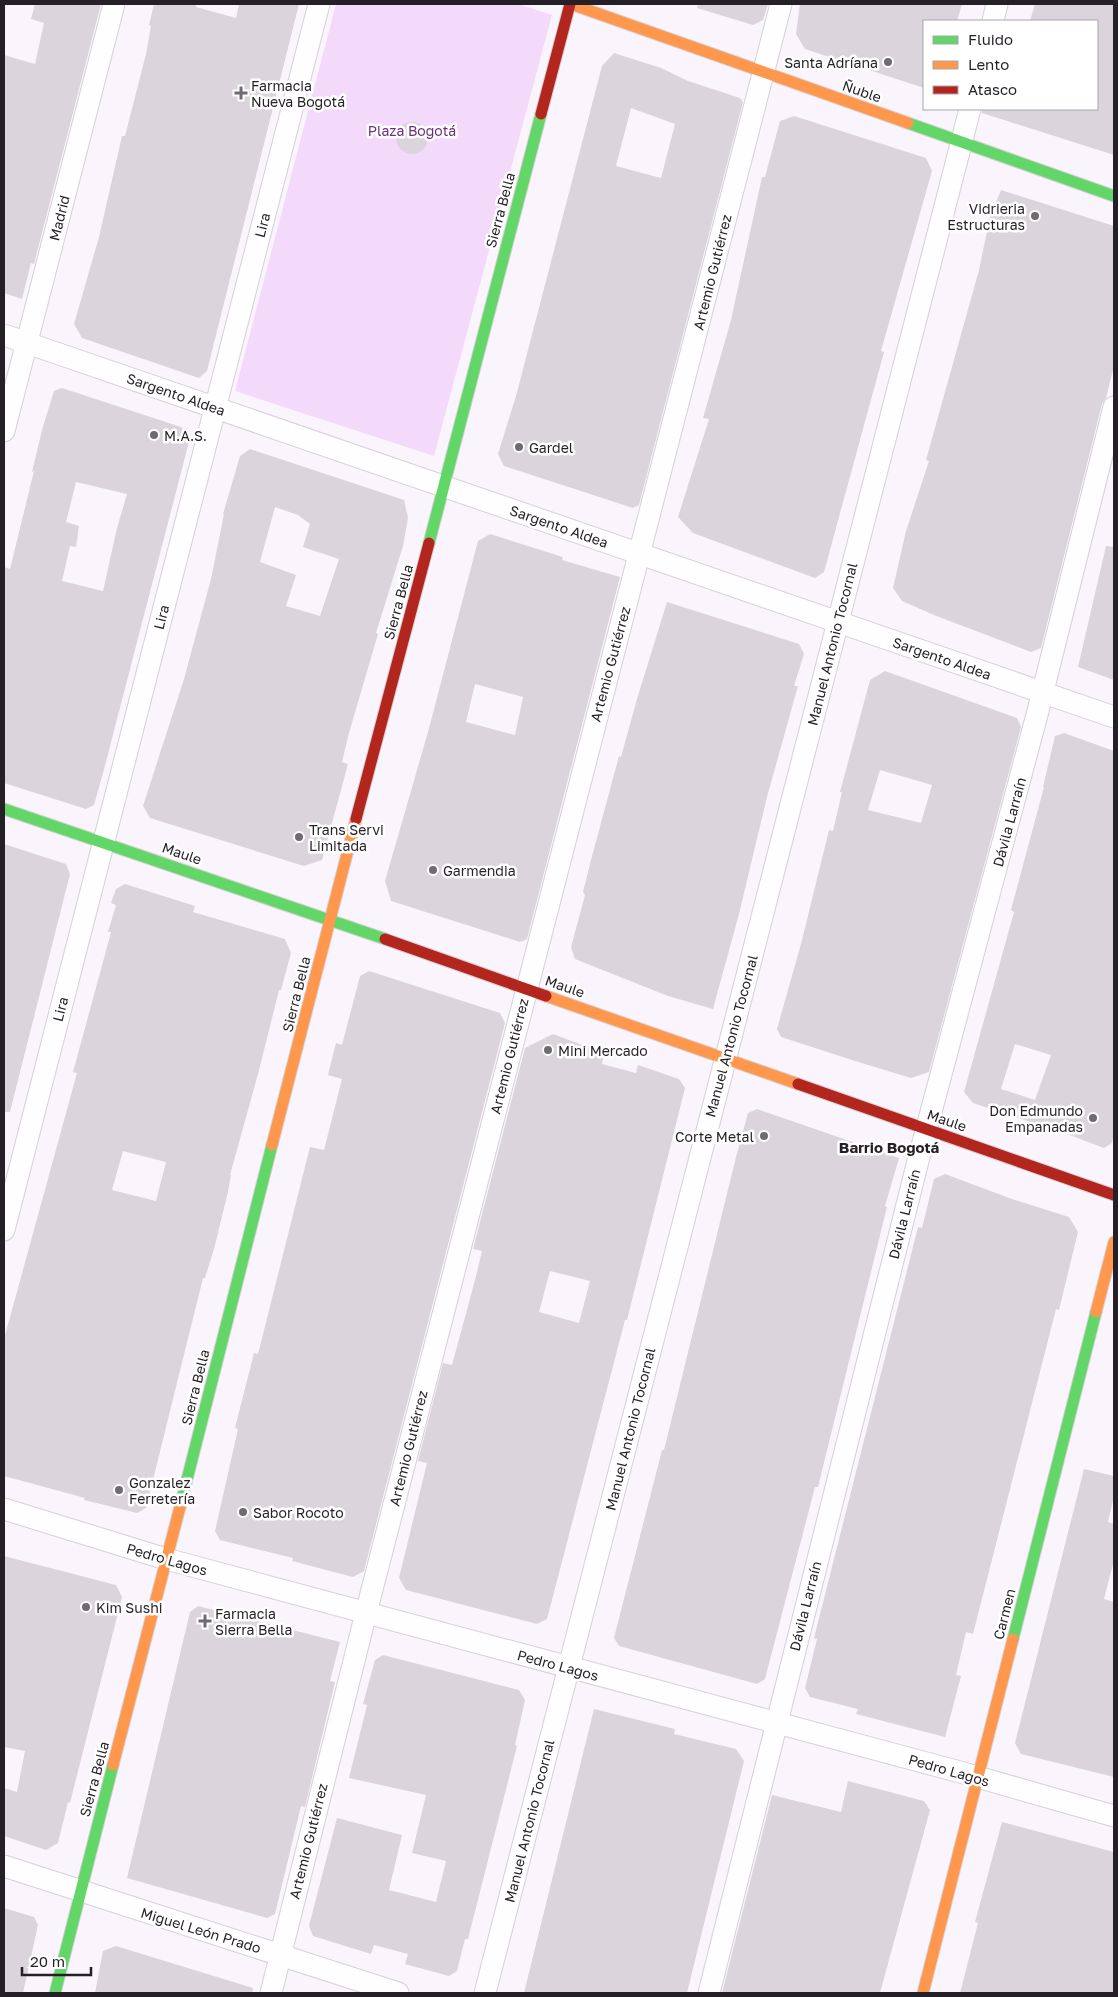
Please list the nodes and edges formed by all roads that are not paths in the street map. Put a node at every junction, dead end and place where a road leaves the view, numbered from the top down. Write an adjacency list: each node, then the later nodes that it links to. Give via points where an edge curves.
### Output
1 (114, 4): 12 (street, Madrid)
2 (319, 4): 13 (street, Lira)
3 (570, 4): 7 (main road, Ñuble); 16 (main road, Sierra Bella)
4 (781, 4): 7 (street, Artemio Gutiérrez)
5 (997, 4): 6 (street)
6 (993, 20)
7 (763, 72): 9 (main road, Ñuble); 17 (street, Artemio Gutiérrez)
8 (970, 110): 9 (street, Manuel Antonio Tocornal)
9 (961, 142): 10 (main road, Ñuble); 18 (street, Manuel Antonio Tocornal)
10 (1114, 196)
11 (4, 335): 12 (street, Sargento Aldea)
12 (27, 343): 13 (street, Sargento Aldea); 15 (street, Madrid)
13 (215, 407): 16 (street, Sargento Aldea); 22 (street, Lira)
14 (1114, 407): 19 (street, Dávila Larraín)
15 (4, 431)
16 (444, 486): 17 (street, Sargento Aldea); 23 (main road, Sierra Bella)
17 (639, 553): 18 (street, Sargento Aldea); 24 (street, Artemio Gutiérrez)
18 (838, 622): 19 (street, Sargento Aldea); 25 (street, Manuel Antonio Tocornal)
19 (1043, 692): 20 (street, Sargento Aldea); 26 (street, Dávila Larraín)
20 (1114, 717)
21 (4, 809): 22 (main road, Maule)
22 (103, 842): 23 (main road, Maule); 28 (street, Lira)
23 (330, 920): 24 (main road, Maule); 31 (main road, Sierra Bella)
24 (526, 988): 25 (main road, Maule); 32 (street, Artemio Gutiérrez)
25 (725, 1058): 26 (main road, Maule); 33 (street, Manuel Antonio Tocornal)
26 (926, 1128): 27 (main road, Maule); 34 (street, Dávila Larraín)
27 (1114, 1195)
28 (4, 1230)
29 (1114, 1242): 35 (main road, Carmen)
30 (4, 1509): 31 (street, Pedro Lagos)
31 (166, 1559): 32 (street, Pedro Lagos); 38 (main road, Sierra Bella)
32 (366, 1613): 33 (street, Pedro Lagos); 39 (street, Artemio Gutiérrez)
33 (568, 1668): 34 (street, Pedro Lagos); 43 (street, Manuel Antonio Tocornal)
34 (776, 1723): 35 (street, Pedro Lagos); 44 (street, Dávila Larraín)
35 (978, 1778): 36 (street, Pedro Lagos); 45 (main road, Carmen)
36 (1114, 1816)
37 (4, 1866): 38 (street, Miguel León Prado)
38 (80, 1892): 39 (street, Miguel León Prado); 40 (main road, Sierra Bella)
39 (280, 1954): 41 (street, Artemio Gutiérrez); 42 (street, Miguel León Prado)
40 (55, 1993)
41 (271, 1993)
42 (398, 1993)
43 (484, 1993)
44 (709, 1993)
45 (923, 1993)

